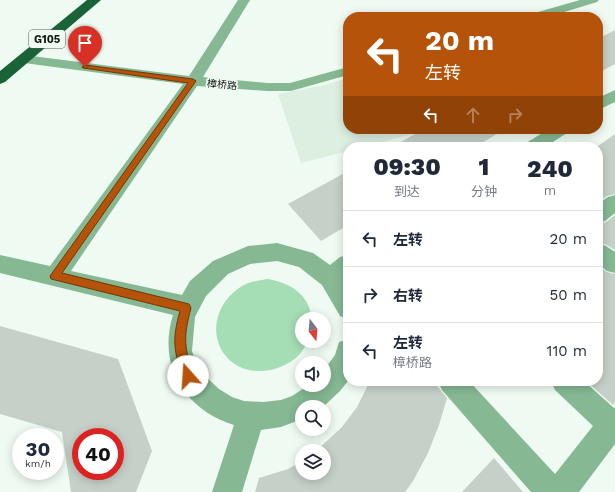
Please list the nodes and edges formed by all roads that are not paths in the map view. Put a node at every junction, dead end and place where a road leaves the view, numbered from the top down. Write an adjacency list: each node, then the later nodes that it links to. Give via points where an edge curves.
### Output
1 (79, 0): 7 (highway, G105)
2 (95, 0): 6 (highway, G105)
3 (244, 0): 10 (street)
4 (594, 0): 5 (street)
5 (552, 12)
6 (24, 59): 9 (highway, G105); 10 (street, 樟桥路)
7 (0, 63)
8 (343, 72): 10 (street, 樟桥路, via 291,87)
9 (0, 79)
10 (193, 81): 21 (street)
11 (615, 95): 12 (street)
12 (603, 102)
13 (553, 134): 14 (street)
14 (540, 142)
15 (615, 202): 16 (street)
16 (603, 211)
17 (603, 256): 19 (street)
18 (0, 264): 21 (street)
19 (615, 264)
20 (343, 268): 22 (street); 23 (street, via 317,265 282,252 244,256 210,275 196,290)
21 (55, 276): 23 (street)
22 (343, 295)
23 (186, 308): 27 (street, via 180,330 180,353 188,376 204,396 226,410)
24 (343, 363): 27 (street, via 338,375 322,393 301,407 277,415)
25 (456, 386): 30 (street)
26 (570, 386): 28 (street)
27 (251, 417): 29 (street)
28 (613, 423): 31 (street)
29 (227, 492)
30 (551, 492)
31 (560, 492)

